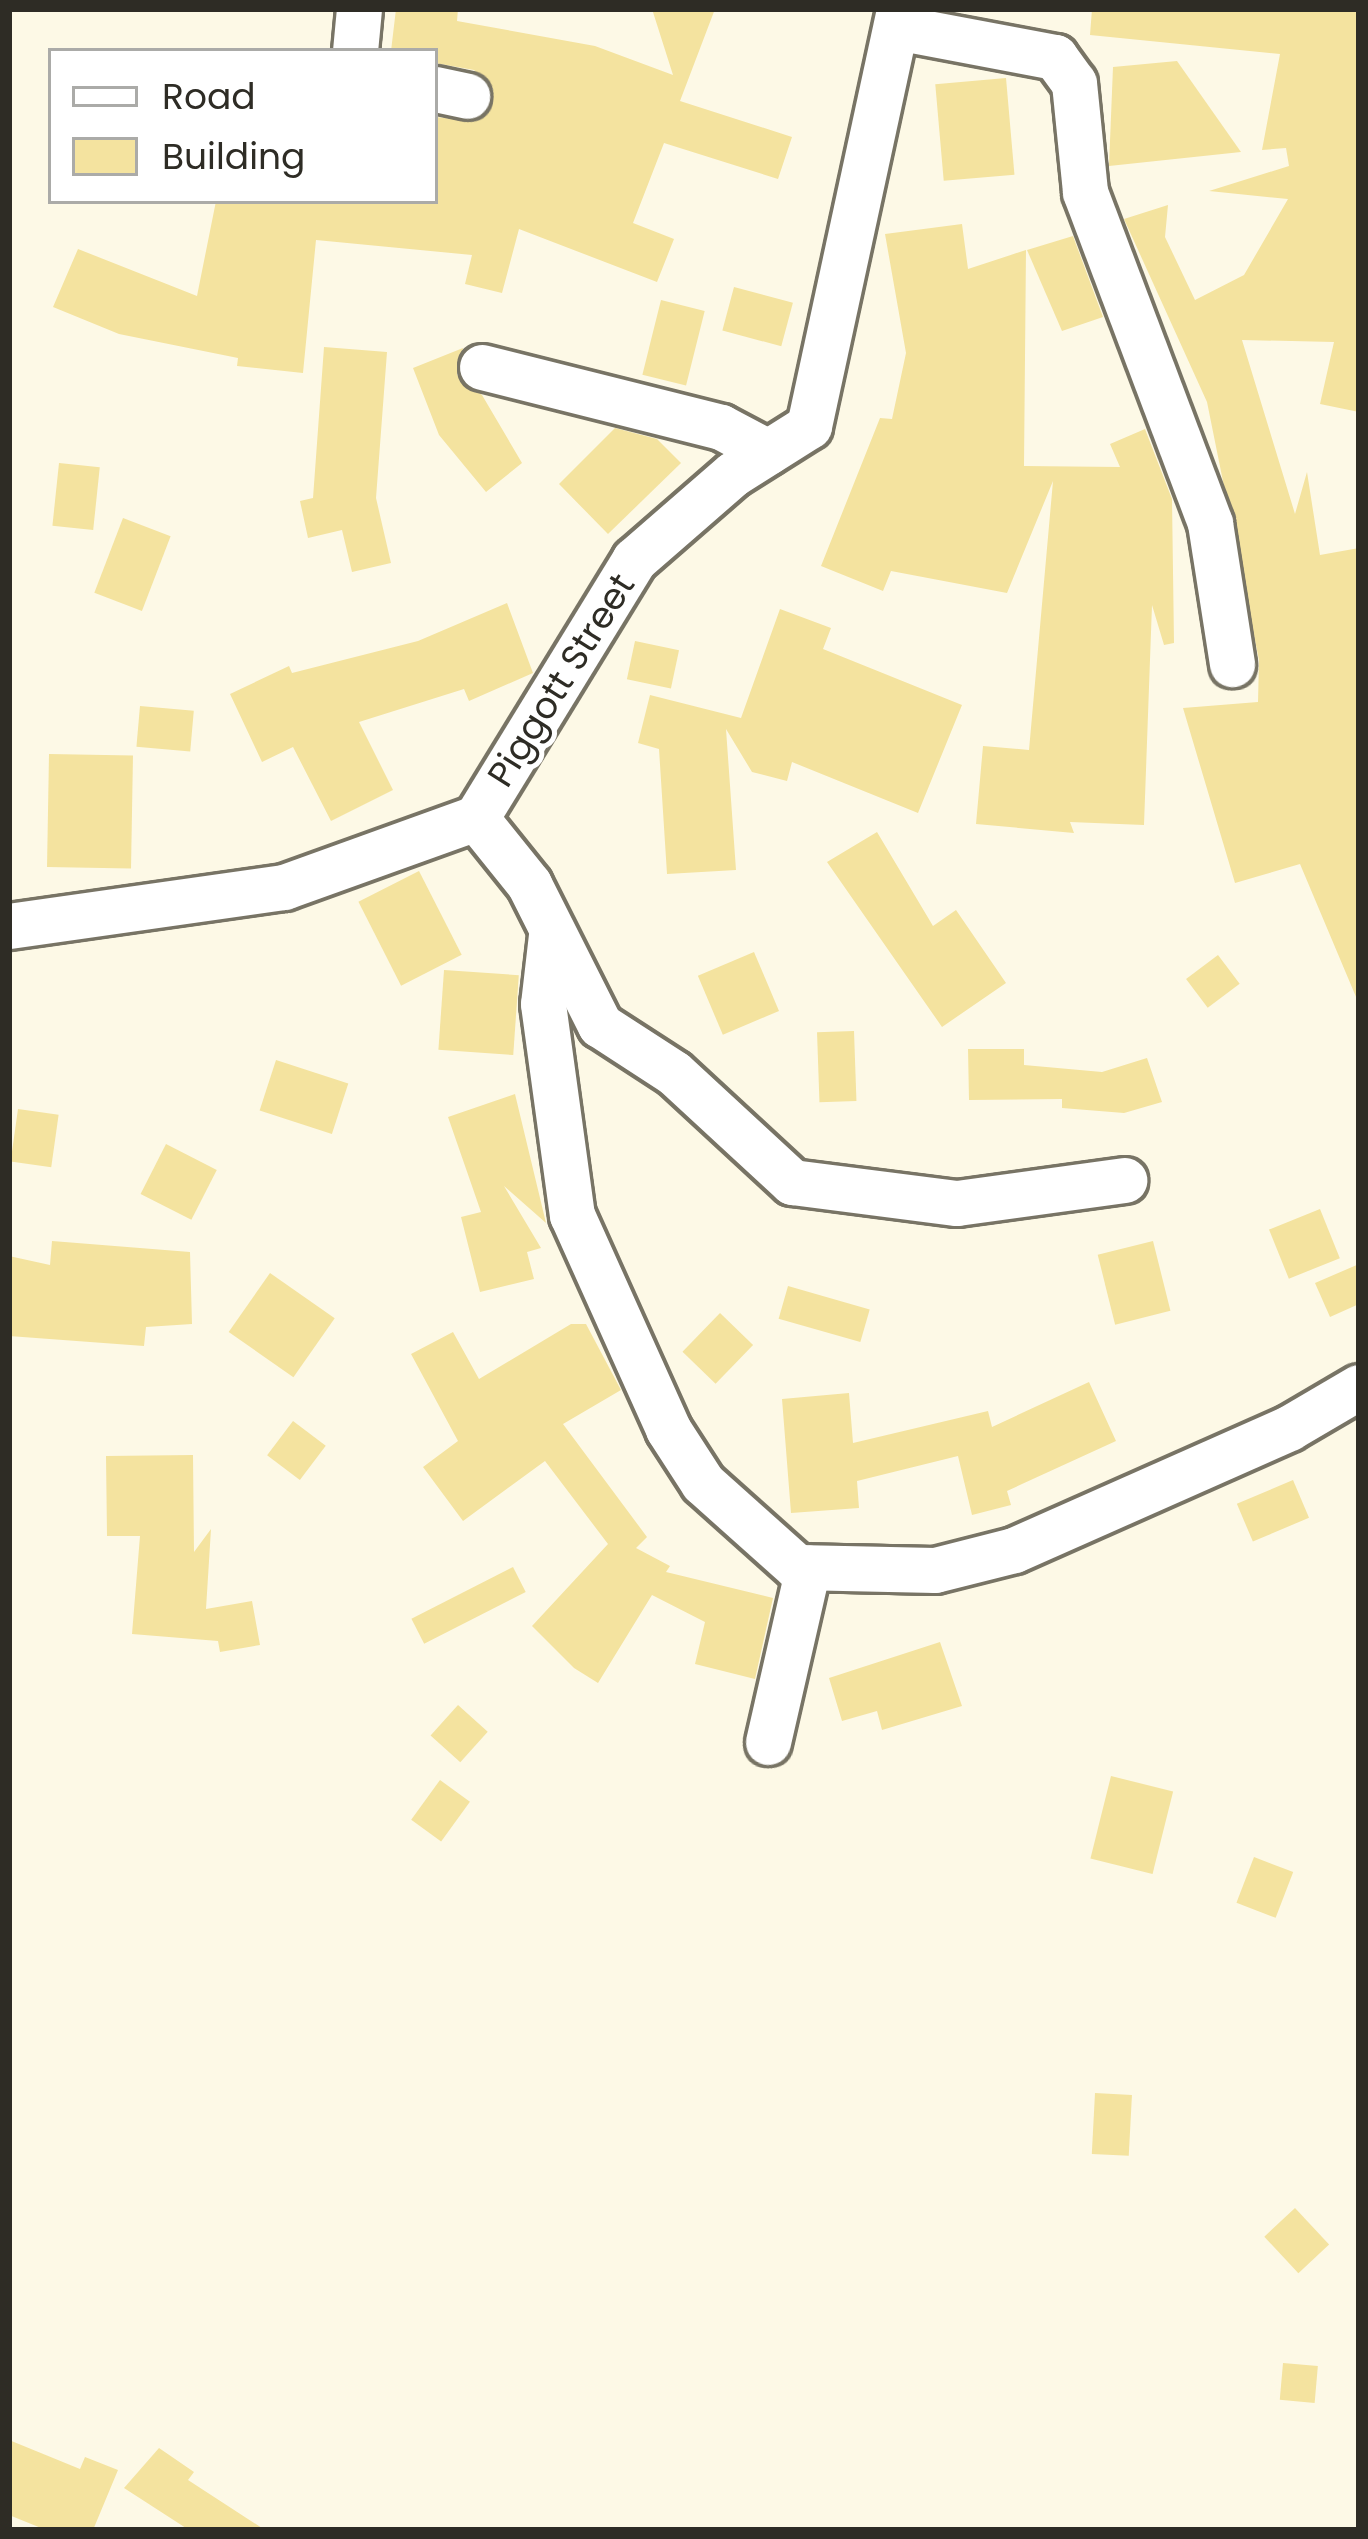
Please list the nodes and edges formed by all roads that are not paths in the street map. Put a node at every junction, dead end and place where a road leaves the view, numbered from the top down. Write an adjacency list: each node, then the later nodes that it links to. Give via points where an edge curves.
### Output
1 (359, 9): 3 (street)
2 (900, 18): 5 (street, Piggott Street, via 809,426); 6 (street, via 1054,57 1075,83 1085,192 1210,523)
3 (355, 48)
4 (482, 368): 5 (street, via 721,427)
5 (768, 452): 7 (street, Piggott Street, via 634,560)
6 (1232, 664)
7 (476, 818): 8 (street, Piggott Street, via 284,887); 9 (street, via 529,884)
8 (9, 926)
9 (551, 934): 10 (street, via 600,1024 674,1073 792,1182 957,1204); 12 (street, via 543,1004 572,1215 668,1429 703,1483 749,1531)
10 (1124, 1180)
11 (1359, 1387): 12 (street, via 1289,1428 1014,1550 935,1570)
12 (808, 1568): 13 (street)
13 (768, 1742)

